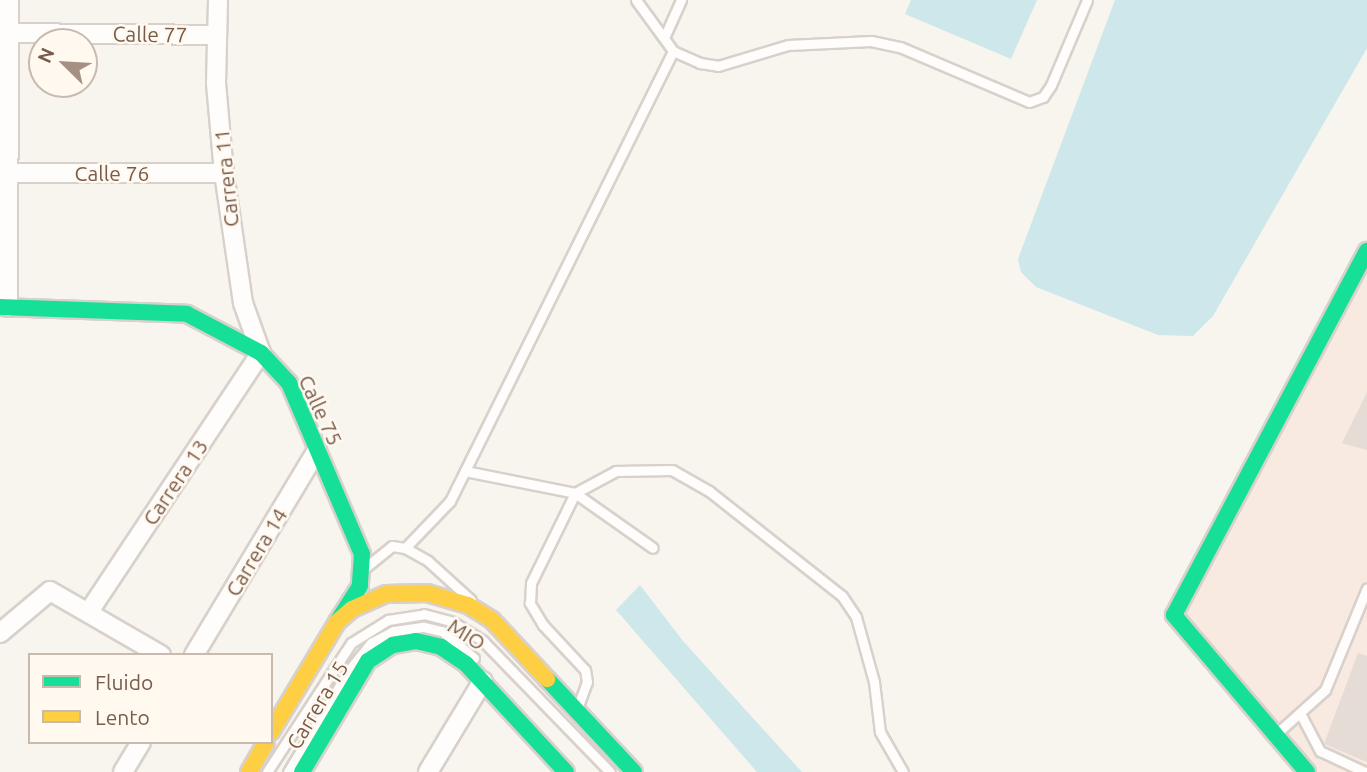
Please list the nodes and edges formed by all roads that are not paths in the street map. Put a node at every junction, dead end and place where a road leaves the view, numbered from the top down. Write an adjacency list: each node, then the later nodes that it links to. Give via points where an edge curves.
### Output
1 (9, 0): 6 (street)
2 (218, 0): 7 (street, Carrera 11)
3 (636, 0): 8 (lane)
4 (681, 0): 8 (lane)
5 (1087, 0): 9 (lane, via 1051,85 1044,97 1029,102 900,47 871,41 788,45 718,66)
6 (5, 33): 7 (street, Calle 77); 10 (street)
7 (216, 35): 11 (street, Carrera 11)
8 (664, 38): 9 (lane)
9 (673, 51): 16 (lane)
10 (4, 173): 11 (street, Calle 76); 13 (street)
11 (224, 173): 14 (street, Carrera 11, via 243,303)
12 (1367, 251): 32 (street, via 1174,615)
13 (4, 307): 14 (street, Calle 75, via 187,314)
14 (261, 353): 15 (street, Calle 75, via 289,383); 22 (street, Carrera 13)
15 (317, 450): 20 (street, Calle 75, via 355,534); 27 (street, Carrera 14)
16 (465, 471): 17 (lane); 18 (lane, via 450,501)
17 (575, 493): 19 (lane); 29 (lane, via 531,583 530,603 543,625 585,670 587,682); 46 (lane, via 616,471 672,470 709,491 842,596 856,617 874,682 880,732)
18 (405, 548): 20 (lane, via 392,546); 23 (lane, via 428,561)
19 (653, 548)
20 (363, 571): 24 (street, via 360,586)
21 (1367, 588): 30 (lane, via 1325,690)
22 (90, 611): 25 (street, via 50,591); 26 (street)
23 (492, 620): 24 (street, Carrera 15, via 441,595 398,592 363,603); 29 (street)
24 (337, 622): 31 (street, Carrera 15)
25 (0, 633)
26 (158, 653)
27 (195, 653)
28 (482, 681): 35 (street); 40 (street, Carrera 15, via 441,647 407,641 387,648 368,661); 41 (street)
29 (576, 711): 45 (street)
30 (1301, 715): 32 (lane); 48 (lane, via 1320,751)
31 (273, 724)
32 (1276, 734): 47 (street)
33 (140, 744): 36 (street)
34 (265, 744): 37 (street, Carrera 15)
35 (548, 764): 42 (street)
36 (123, 772)
37 (249, 772)
38 (267, 772): 44 (lane, MIO, via 351,643 388,620 424,614 440,617 483,641)
39 (288, 772): 43 (lane, MIO, via 349,670 371,643 394,631 424,627 459,642)
40 (302, 772)
41 (428, 772)
42 (566, 772)
43 (580, 772)
44 (610, 772)
45 (634, 772)
46 (903, 772)
47 (1307, 772)
48 (1365, 772)

